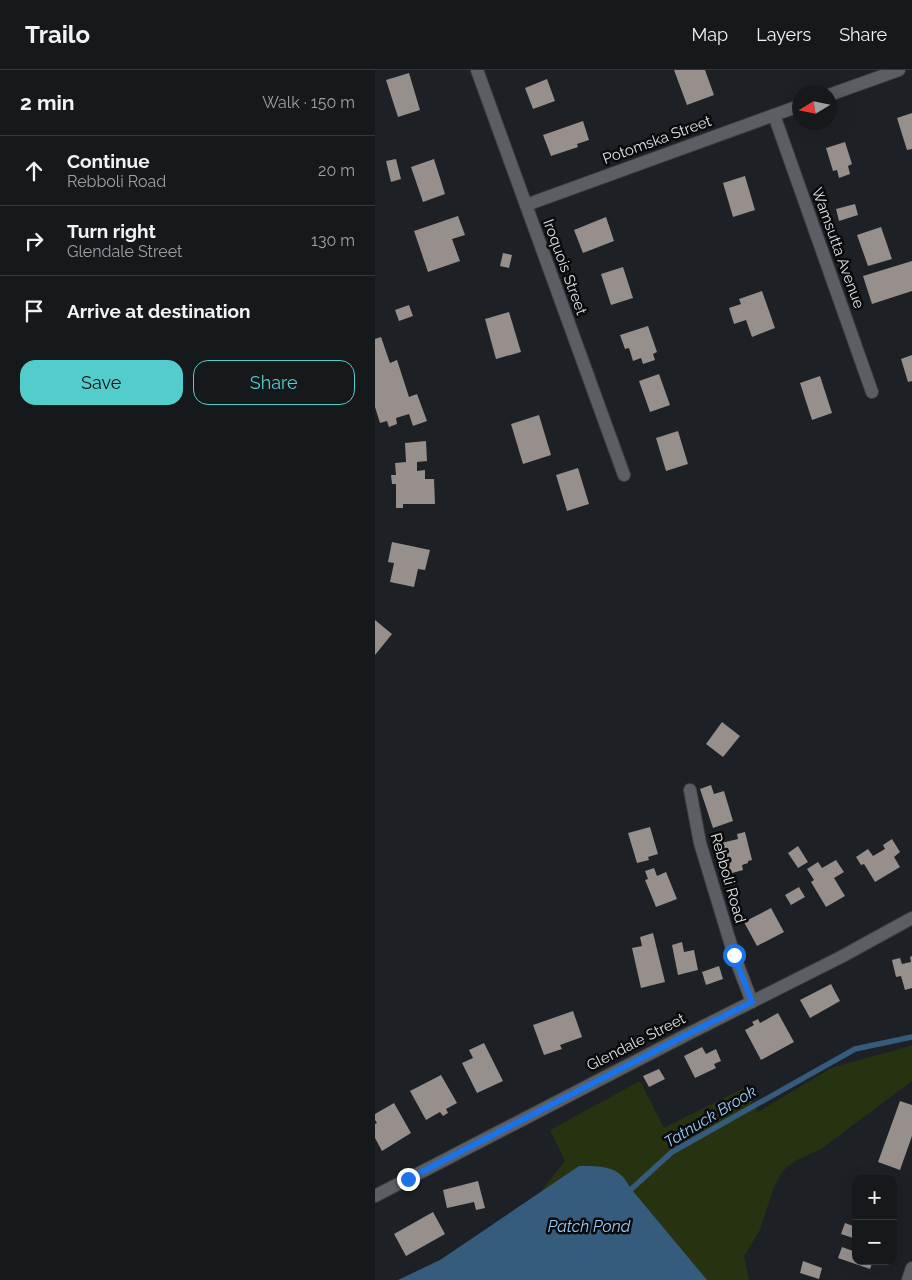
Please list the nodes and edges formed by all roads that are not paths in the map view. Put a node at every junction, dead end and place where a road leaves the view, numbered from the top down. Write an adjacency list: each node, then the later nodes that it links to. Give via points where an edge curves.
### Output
1 (477, 70): 6 (street, Iroquois Street)
2 (899, 70): 3 (street)
3 (837, 92)
4 (792, 109): 5 (street, Potomska Street)
5 (774, 115): 6 (street, Potomska Street); 7 (street, Wamsutta Avenue)
6 (526, 205): 8 (street, Iroquois Street)
7 (872, 392)
8 (624, 475)
9 (690, 790): 11 (street, Rebboli Road, via 700,843)
10 (912, 918): 11 (street, Glendale Street)
11 (752, 1002): 12 (street, Glendale Street)
12 (375, 1196)
13 (912, 1268): 14 (street)
14 (908, 1280)

